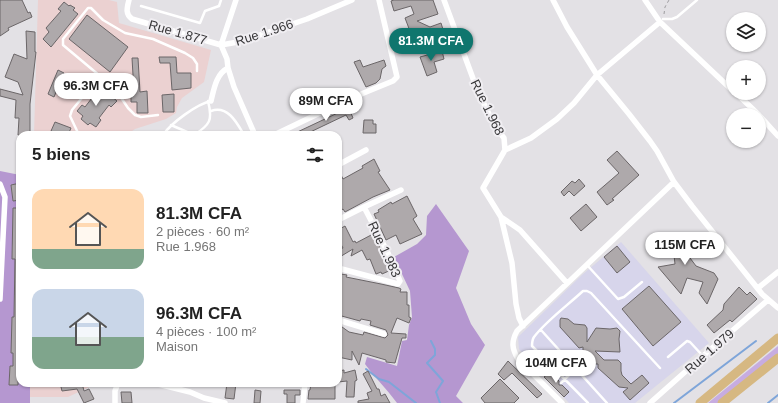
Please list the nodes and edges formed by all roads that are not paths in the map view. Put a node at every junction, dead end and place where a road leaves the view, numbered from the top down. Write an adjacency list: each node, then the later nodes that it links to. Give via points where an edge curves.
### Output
1 (129, 0): 12 (street, Rue 1.877, via 126,11 132,19)
2 (220, 0): 10 (lane, via 219,6 205,12 200,23)
3 (236, 0): 12 (street, Rue 1.877)
4 (352, 0): 12 (street, Rue 1.966, via 257,36)
5 (379, 0): 31 (street, via 397,77)
6 (444, 0): 34 (street, Rue 1.968, via 478,92 496,128 504,138)
7 (553, 0): 15 (street)
8 (645, 0): 11 (street)
9 (697, 0): 11 (lane, via 677,17)
10 (141, 6)
11 (661, 21): 15 (street); 17 (street)
12 (221, 45): 13 (street, Rue 1.966)
13 (228, 68): 19 (street, via 219,75); 30 (street, Rue 1.966)
14 (197, 71): 16 (lane, via 197,64 193,58 154,39 125,33 88,8 63,39 63,44)
15 (597, 75): 34 (street, via 557,119 531,138); 36 (street, via 630,114)
16 (100, 76): 22 (lane, via 114,87 124,104 135,115); 25 (lane, via 72,110 70,116)
17 (726, 84)
18 (743, 100): 20 (street)
19 (209, 101): 21 (lane); 24 (lane, via 181,116)
20 (752, 108)
21 (211, 111): 28 (lane, via 209,124); 29 (lane, via 217,109 230,114)
22 (158, 115)
23 (766, 123): 32 (street)
24 (171, 125): 26 (lane); 27 (lane)
25 (77, 131)
26 (166, 131)
27 (185, 131)
28 (201, 131)
29 (242, 131)
30 (253, 131)
31 (282, 131)
32 (778, 136)
33 (366, 150): 35 (street)
34 (505, 150): 40 (street, Rue 1.968, via 483,188)
35 (342, 163)
36 (674, 182): 42 (street); 47 (street)
37 (0, 184): 48 (street, via 5,198)
38 (401, 190): 39 (street)
39 (364, 207): 41 (street, Rue 1.983); 43 (street, Rue 1.983, via 400,281 398,284)
40 (501, 217): 46 (street, via 520,230); 52 (street, Rue 1.968, via 512,263 516,304)
41 (342, 218)
42 (587, 265): 45 (lane, via 618,299); 46 (street)
43 (342, 269)
44 (778, 272): 47 (street)
45 (642, 282)
46 (567, 284): 52 (street)
47 (758, 288): 49 (street)
48 (0, 299)
49 (768, 300): 50 (street); 56 (street, Rue 1.979)
50 (778, 308)
51 (342, 321): 54 (street)
52 (523, 326): 69 (street, via 517,331 512,344 514,353 553,390)
53 (540, 330): 59 (lane); 60 (lane, via 587,290); 61 (lane, via 532,346)
54 (384, 334)
55 (778, 338): 73 (highway)
56 (703, 356): 57 (lane, via 687,341); 72 (street, Rue 1.979)
57 (668, 357)
58 (778, 358): 74 (highway)
59 (576, 368): 61 (lane); 71 (lane)
60 (660, 368)
61 (565, 380): 62 (lane); 70 (lane)
62 (561, 384)
63 (117, 387): 66 (street)
64 (170, 387): 67 (street)
65 (305, 387): 68 (street)
66 (115, 403)
67 (225, 403)
68 (303, 403)
69 (562, 403)
70 (588, 403)
71 (606, 403)
72 (650, 403)
73 (700, 403)
74 (722, 403)

